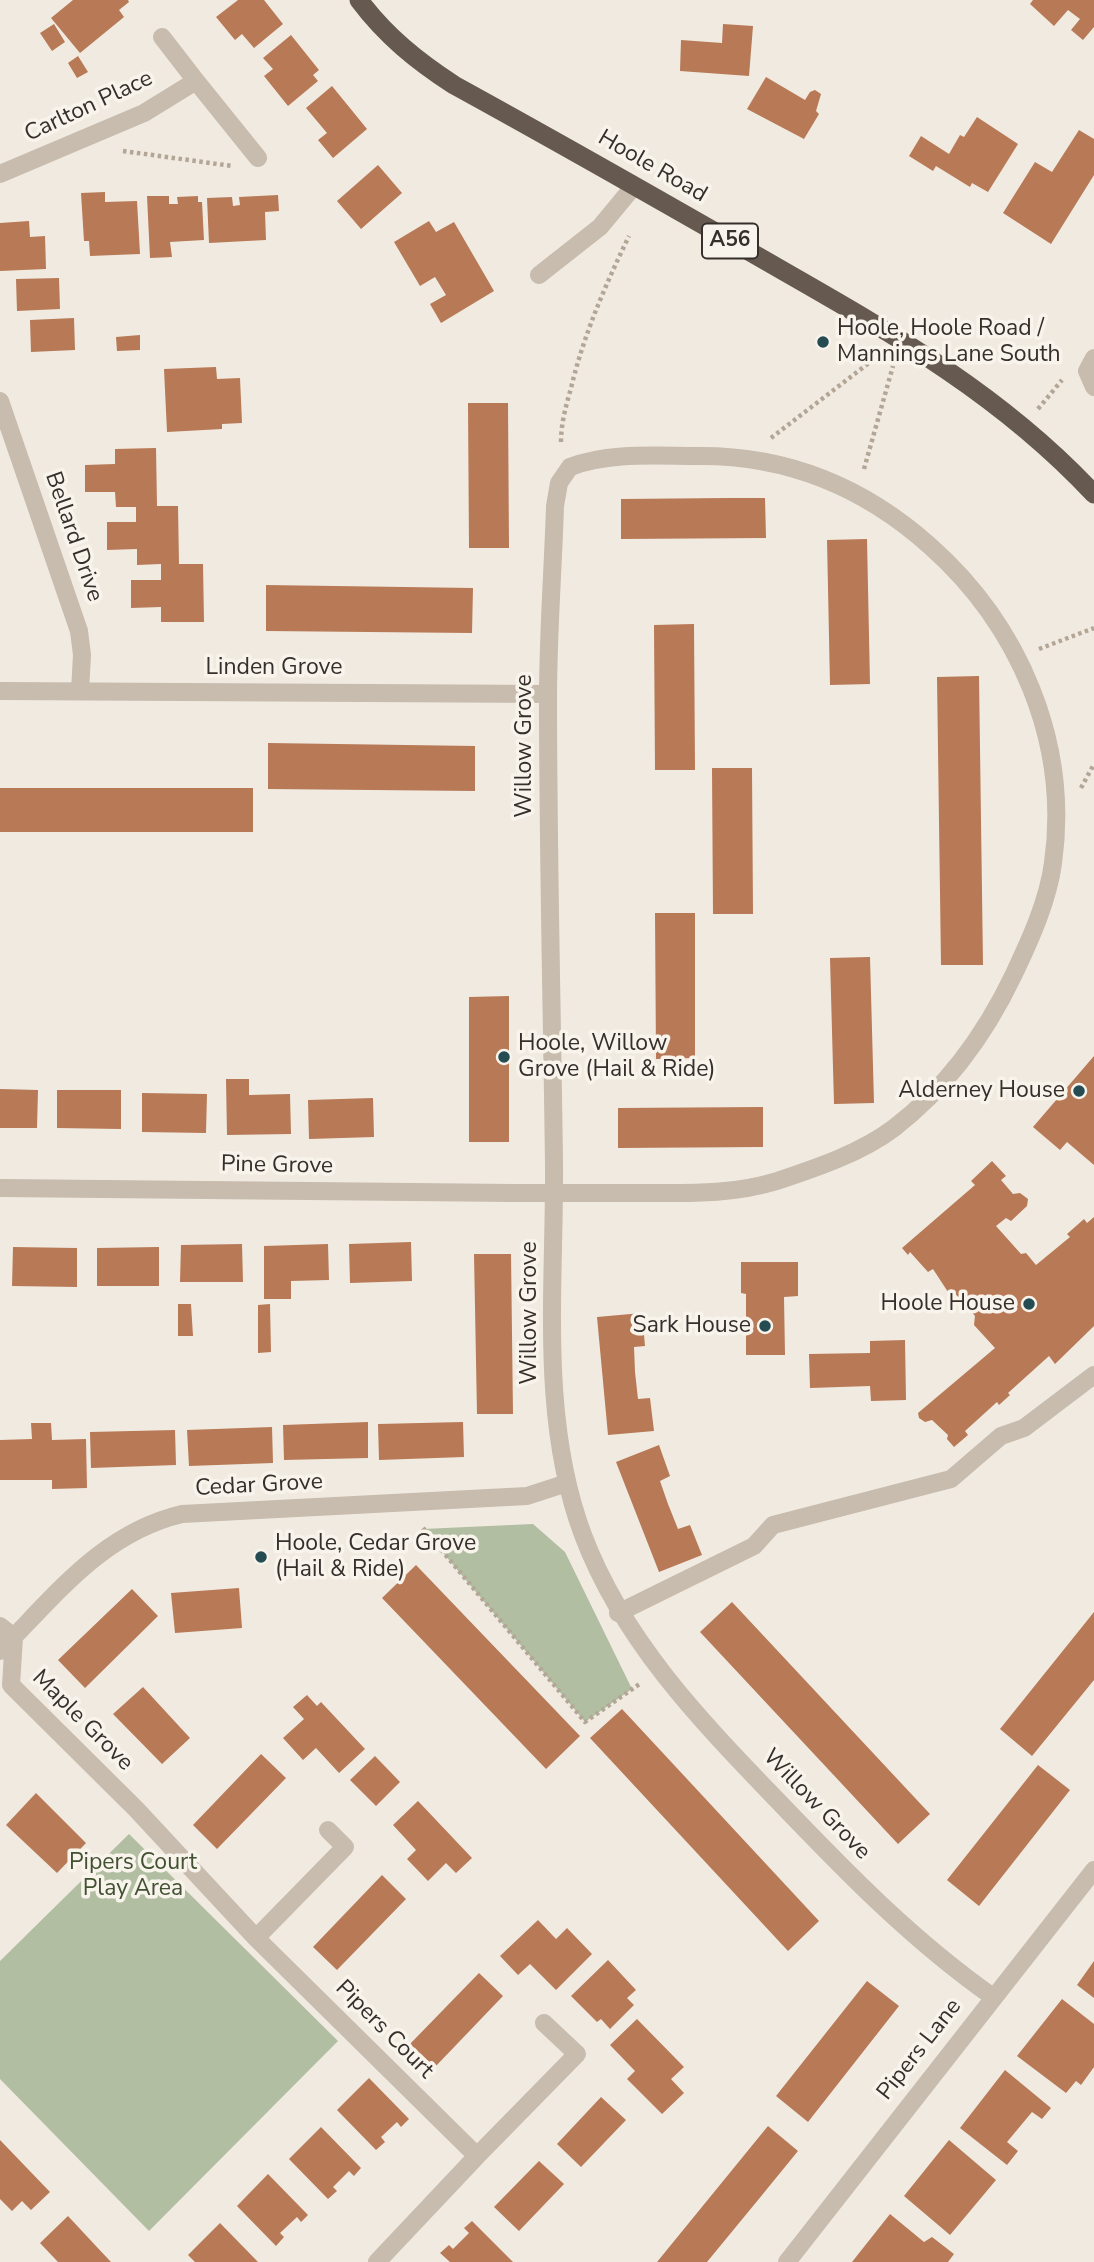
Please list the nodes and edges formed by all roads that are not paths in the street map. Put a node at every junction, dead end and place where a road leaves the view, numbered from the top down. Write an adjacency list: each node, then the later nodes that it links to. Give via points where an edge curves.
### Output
1 (359, 0): 6 (highway, Hoole Road / A56, via 419,62)
2 (162, 37): 3 (street, Carlton Place)
3 (196, 80): 4 (street, Carlton Place); 5 (street, Carlton Place, via 144,113)
4 (258, 158)
5 (0, 174)
6 (641, 189): 7 (street); 10 (highway, Hoole Road / A56, via 901,339 1024,425)
7 (539, 275)
8 (0, 401): 12 (street, Bellard Drive, via 79,631)
9 (570, 467): 13 (street, Willow Grove, via 559,483 555,506); 15 (street, Pine Grove, via 617,458 745,458 858,492 911,529 956,569 1020,657 1041,717 1056,810 1053,866 1034,927 1005,994 955,1067 891,1130 867,1145 772,1182 711,1194)
10 (1094, 494)
11 (0, 691): 12 (street, Linden Grove)
12 (80, 691): 13 (street, Linden Grove)
13 (548, 694): 15 (street, Willow Grove)
14 (0, 1188): 15 (street, Pine Grove)
15 (554, 1193): 17 (street, Willow Grove, via 554,1385)
16 (1094, 1375): 18 (street, via 1024,1429 1001,1436 951,1479 773,1525 754,1546)
17 (567, 1483): 18 (street, Willow Grove, via 583,1535); 19 (street, Cedar Grove, via 527,1496 182,1514 154,1521 109,1546)
18 (618, 1613): 25 (street, Willow Grove, via 688,1707 843,1870 900,1925)
19 (7, 1631): 20 (street, Cedar Grove); 21 (street, Maple Grove, via 11,1685)
20 (0, 1651)
21 (136, 1809): 24 (street, Pipers Court)
22 (328, 1830): 24 (street, via 345,1847)
23 (1094, 1870): 25 (street, Pipers Lane)
24 (257, 1938): 27 (street, Pipers Court)
25 (993, 1997): 29 (street, Pipers Lane)
26 (544, 2023): 27 (street, via 577,2054)
27 (477, 2156): 28 (street)
28 (377, 2262)
29 (786, 2262)

